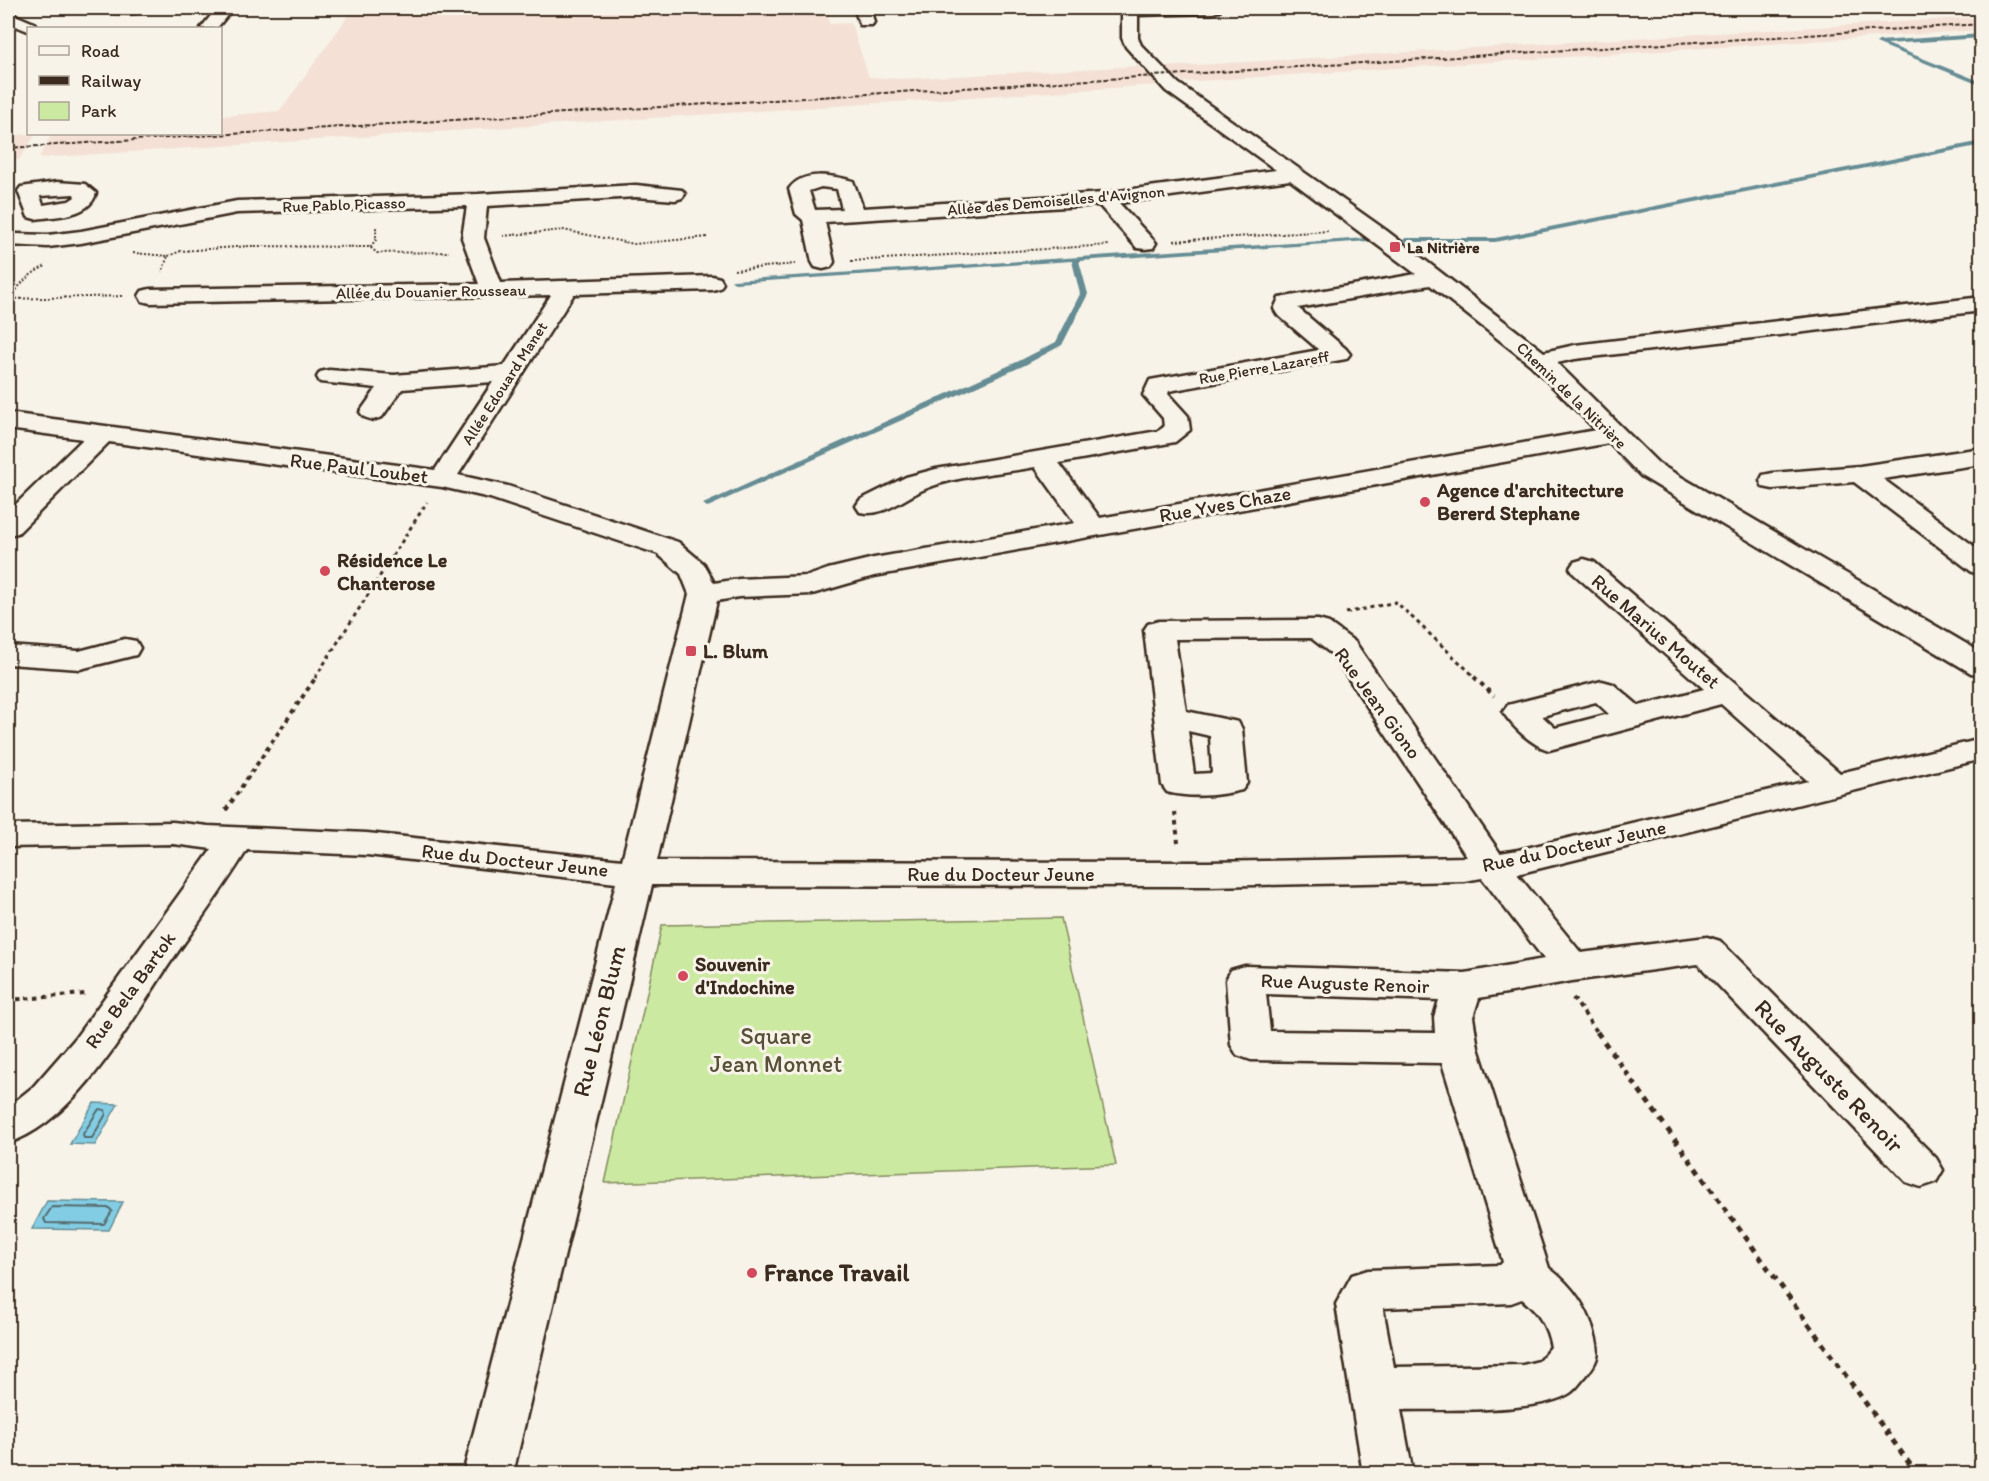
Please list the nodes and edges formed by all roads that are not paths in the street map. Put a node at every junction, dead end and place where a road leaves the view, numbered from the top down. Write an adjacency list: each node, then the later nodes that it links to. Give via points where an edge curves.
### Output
1 (109, 8): 2 (street)
2 (145, 8)
3 (225, 8): 8 (street)
4 (1213, 8): 5 (street)
5 (1131, 9): 9 (street, Chemin de la Nitrière, via 1131,38 1139,54 1193,104)
6 (8, 16): 7 (street)
7 (28, 26)
8 (210, 27)
9 (1293, 174): 13 (street, Allée des Demoiselles d'Avignon); 21 (street, Chemin de la Nitrière)
10 (8, 183): 11 (street)
11 (28, 191): 15 (street); 15 (street, via 78,188 86,193 75,206)
12 (675, 194): 14 (street, Rue Pablo Picasso, via 636,191)
13 (1104, 199): 16 (street, Allée des Demoiselles d'Avignon); 18 (street)
14 (478, 200): 19 (street, Rue Pablo Picasso, via 237,207 81,237); 24 (street, via 475,244)
15 (34, 213): 19 (street)
16 (854, 214): 17 (street, Allée des Demoiselles d'Avignon); 17 (street, via 846,185 817,182 799,189 806,214)
17 (813, 217): 20 (street)
18 (1145, 243)
19 (12, 245)
20 (823, 262)
21 (1435, 277): 27 (street, Chemin de la Nitrière); 36 (street, Rue Pierre Lazareff, via 1287,303 1286,309 1338,354 1159,385 1155,394 1174,416 1177,430 1166,438)
22 (712, 283): 23 (street, Allée du Douanier Rousseau)
23 (567, 288): 24 (street, Allée du Douanier Rousseau); 28 (street, Allée Edouard Manet)
24 (492, 290): 25 (street, Allée du Douanier Rousseau)
25 (150, 296)
26 (1982, 304): 27 (street, via 1575,352)
27 (1540, 360): 34 (street, Chemin de la Nitrière)
28 (510, 373): 30 (street); 38 (street, Allée Edouard Manet)
29 (329, 377): 30 (street)
30 (394, 382): 31 (street)
31 (374, 412)
32 (8, 421): 33 (street, Rue Paul Loubet)
33 (103, 434): 38 (street, Rue Paul Loubet); 41 (street)
34 (1613, 435): 42 (street, Rue Yves Chaze); 48 (street, Chemin de la Nitrière, via 1650,470 1697,500)
35 (1982, 456): 37 (street)
36 (1042, 459): 40 (street, via 945,475 916,483); 42 (street)
37 (1860, 474): 39 (street); 43 (street)
38 (442, 479): 45 (street, Rue Paul Loubet, via 498,492 668,548)
39 (1773, 481)
40 (870, 506)
41 (8, 526)
42 (1093, 528): 45 (street, Rue Yves Chaze, via 838,575 812,585 739,588)
43 (1982, 566)
44 (1584, 568): 49 (street, Rue Marius Moutet)
45 (699, 582): 57 (street, Rue Léon Blum)
46 (125, 648): 47 (street, via 80,660)
47 (8, 655)
48 (1978, 660)
49 (1727, 693): 50 (street, Rue Marius Moutet, via 1549,740); 53 (street, Rue Marius Moutet)
50 (1519, 712)
51 (1170, 718): 51 (street, Rue Jean Giono, via 1226,729 1230,783 1179,785); 56 (street, Rue Jean Giono, via 1159,630 1318,629 1344,649)
52 (1982, 749): 53 (street, Rue du Docteur Jeune)
53 (1834, 786): 56 (street, Rue du Docteur Jeune)
54 (8, 836): 55 (street, Rue du Docteur Jeune, via 173,833)
55 (222, 837): 57 (street, Rue du Docteur Jeune, via 367,844); 61 (street, Rue Bela Bartok, via 131,990 55,1091 22,1121)
56 (1492, 867): 57 (street, Rue du Docteur Jeune, via 1181,874); 58 (street)
57 (636, 873): 65 (street, Rue Léon Blum)
58 (1563, 969): 59 (street, Rue Auguste Renoir); 62 (street, Rue Auguste Renoir, via 1707,950)
59 (1465, 987): 60 (street, Rue Auguste Renoir, via 1452,1019); 60 (street, Rue Auguste Renoir, via 1245,980 1251,1045)
60 (1458, 1048): 63 (street, Rue Auguste Renoir, via 1527,1266)
61 (8, 1127)
62 (1921, 1170)
63 (1521, 1273): 64 (street, via 1511,1284 1368,1289 1359,1304); 64 (street, via 1549,1294 1569,1321 1576,1353 1554,1378 1523,1386)
64 (1374, 1389): 66 (street)
65 (488, 1473)
66 (1388, 1473)

